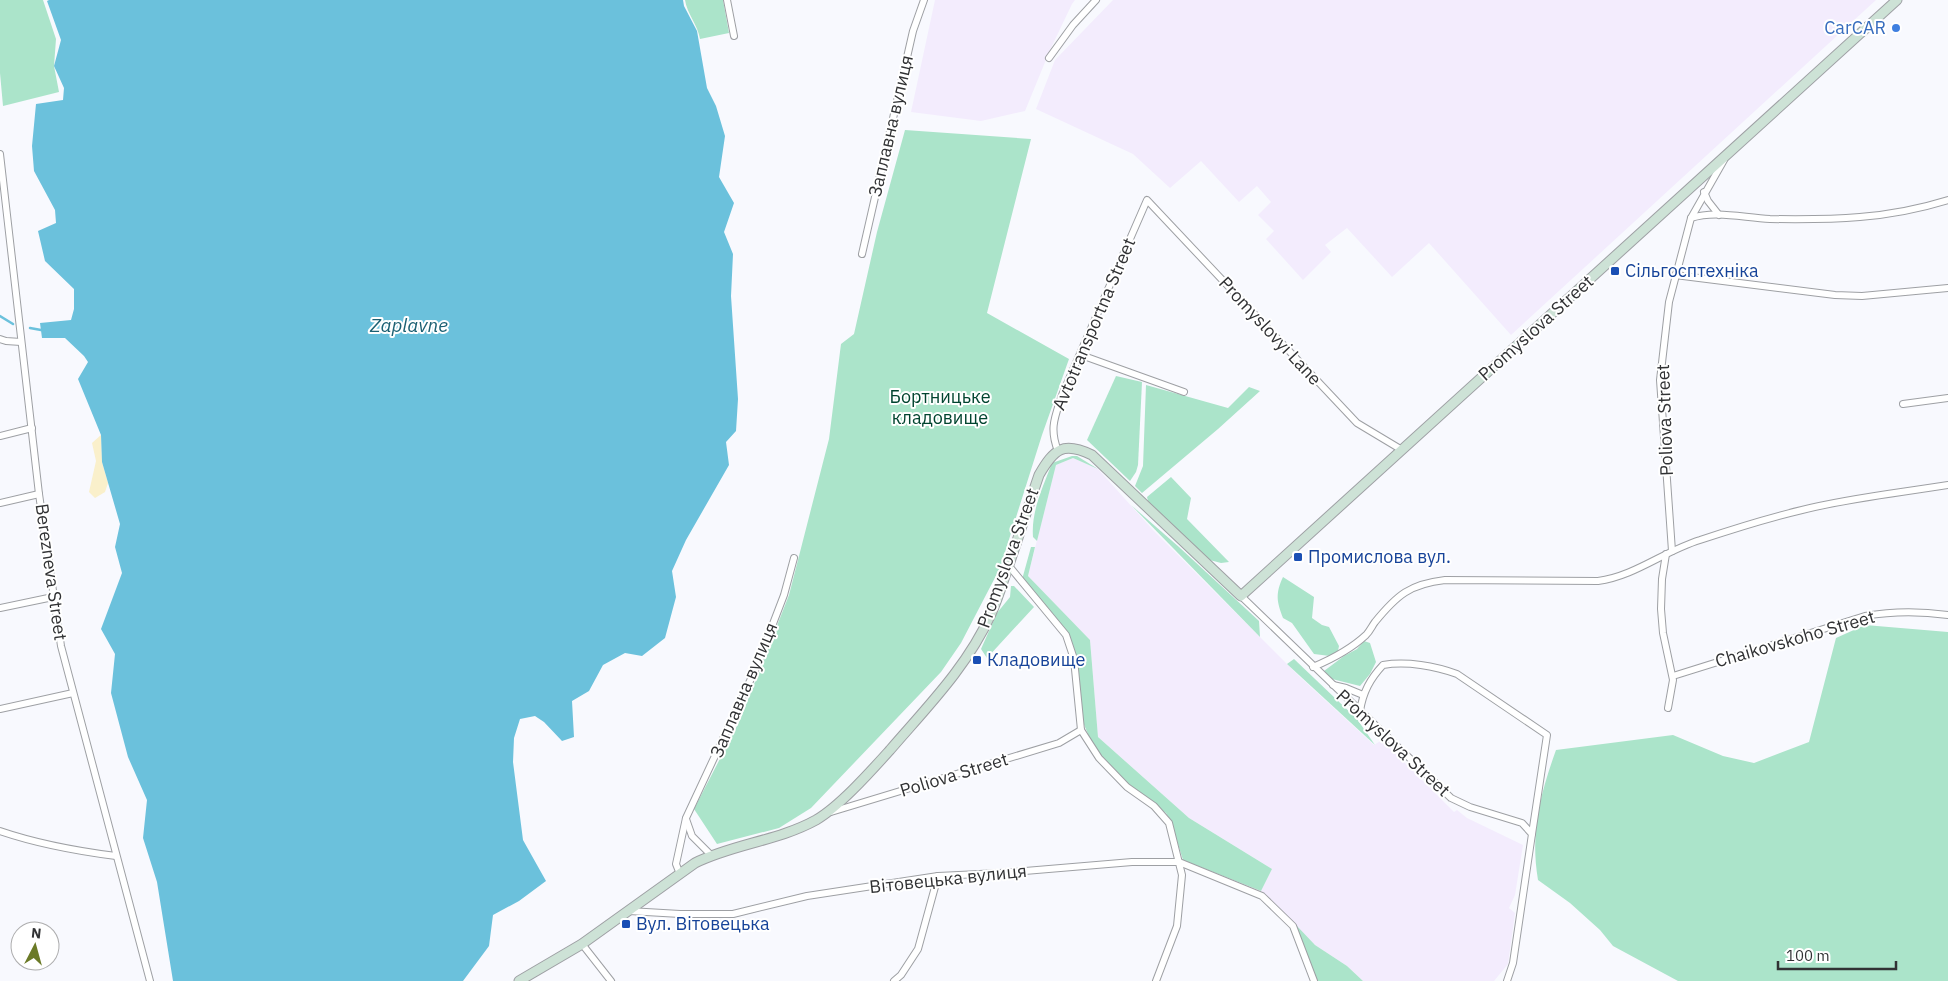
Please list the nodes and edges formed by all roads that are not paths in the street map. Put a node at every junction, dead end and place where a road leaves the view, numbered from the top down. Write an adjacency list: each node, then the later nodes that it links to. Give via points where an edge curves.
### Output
1 (727, 0): 5 (street)
2 (924, 0): 14 (street, Заплавна вулиця, via 912,31)
3 (1096, 0): 6 (street)
4 (1897, 0): 7 (street, Promyslova Street)
5 (734, 36)
6 (1049, 58)
7 (1729, 152): 9 (street, Poliova Street); 25 (street, Promyslova Street)
8 (0, 154): 18 (street, Berezneva Street)
9 (1704, 192): 12 (street); 13 (street, Poliova Street)
10 (1147, 200): 19 (street, Avtotransportna Street); 25 (street, Promyslovyi Lane, via 1357,423)
11 (1948, 200): 12 (street, via 1888,215 1845,219 1757,219)
12 (1719, 215): 13 (street)
13 (1691, 218): 15 (street, Poliova Street)
14 (862, 254)
15 (1675, 275): 16 (street, via 1835,295 1862,296); 30 (street, Poliova Street, via 1660,380)
16 (1948, 288)
17 (0, 339): 18 (street)
18 (21, 342): 23 (street, Berezneva Street)
19 (1081, 354): 20 (street); 26 (street, Avtotransportna Street, via 1054,420 1052,436)
20 (1184, 392)
21 (1948, 398): 22 (street)
22 (1903, 404)
23 (32, 428): 24 (street); 28 (street, Berezneva Street)
24 (0, 436)
25 (1402, 450): 34 (street, Promyslova Street)
26 (1058, 451): 32 (street, Promyslova Street, via 1050,456 1039,475); 34 (street, Promyslova Street, via 1080,449 1092,455)
27 (1948, 485): 30 (street, via 1802,510 1698,540)
28 (40, 494): 29 (street); 33 (street, Berezneva Street)
29 (0, 503)
30 (1669, 552): 37 (street, via 1622,576 1604,580 1445,580 1412,587 1399,596 1367,634 1333,659); 38 (street, Poliova Street, via 1662,579 1661,610)
31 (794, 558): 47 (street, Заплавна вулиця, via 784,595 756,668)
32 (1009, 566): 45 (street, via 1066,635 1074,660); 46 (street, Promyslova Street, via 991,614 949,684 882,758)
33 (53, 596): 35 (street); 40 (street, Berezneva Street)
34 (1241, 596): 37 (street, Promyslova Street)
35 (0, 608)
36 (1948, 615): 38 (street, Chaikovskoho Street, via 1920,611 1864,616)
37 (1313, 667): 39 (street, Promyslova Street)
38 (1673, 676): 42 (street, Poliova Street)
39 (1332, 685): 41 (street); 44 (street, Promyslova Street)
40 (73, 693): 43 (street); 51 (street, Berezneva Street)
41 (1363, 695): 44 (street); 49 (street, via 1383,665 1403,663 1447,670 1466,678 1547,735)
42 (1668, 708)
43 (0, 709)
44 (1360, 711): 49 (street, Promyslova Street, via 1451,798 1522,823)
45 (1081, 730): 46 (street, Poliova Street, via 1059,743); 52 (street, via 1099,758 1126,787 1154,806 1169,823)
46 (825, 814): 50 (street, Promyslova Street, via 770,839)
47 (686, 818): 50 (street, via 692,836); 53 (street, Заплавна вулиця, via 676,864)
48 (0, 831): 51 (street, via 47,844)
49 (1532, 834): 63 (street, via 1513,963)
50 (712, 855): 53 (street, Promyslova Street)
51 (116, 856): 57 (street, Berezneva Street)
52 (1179, 862): 54 (street, Вітовецька вулиця, via 1132,862); 61 (street, via 1182,875 1177,926); 62 (street, Вітовецька вулиця, via 1262,896 1293,926)
53 (680, 874): 55 (street, Promyslova Street)
54 (938, 876): 55 (street, Вітовецька вулиця, via 807,896 733,914); 60 (street, via 918,950)
55 (629, 911): 56 (street)
56 (582, 944): 58 (street); 59 (street)
57 (150, 981)
58 (519, 981)
59 (611, 981)
60 (894, 981)
61 (1156, 981)
62 (1314, 981)
63 (1507, 981)

